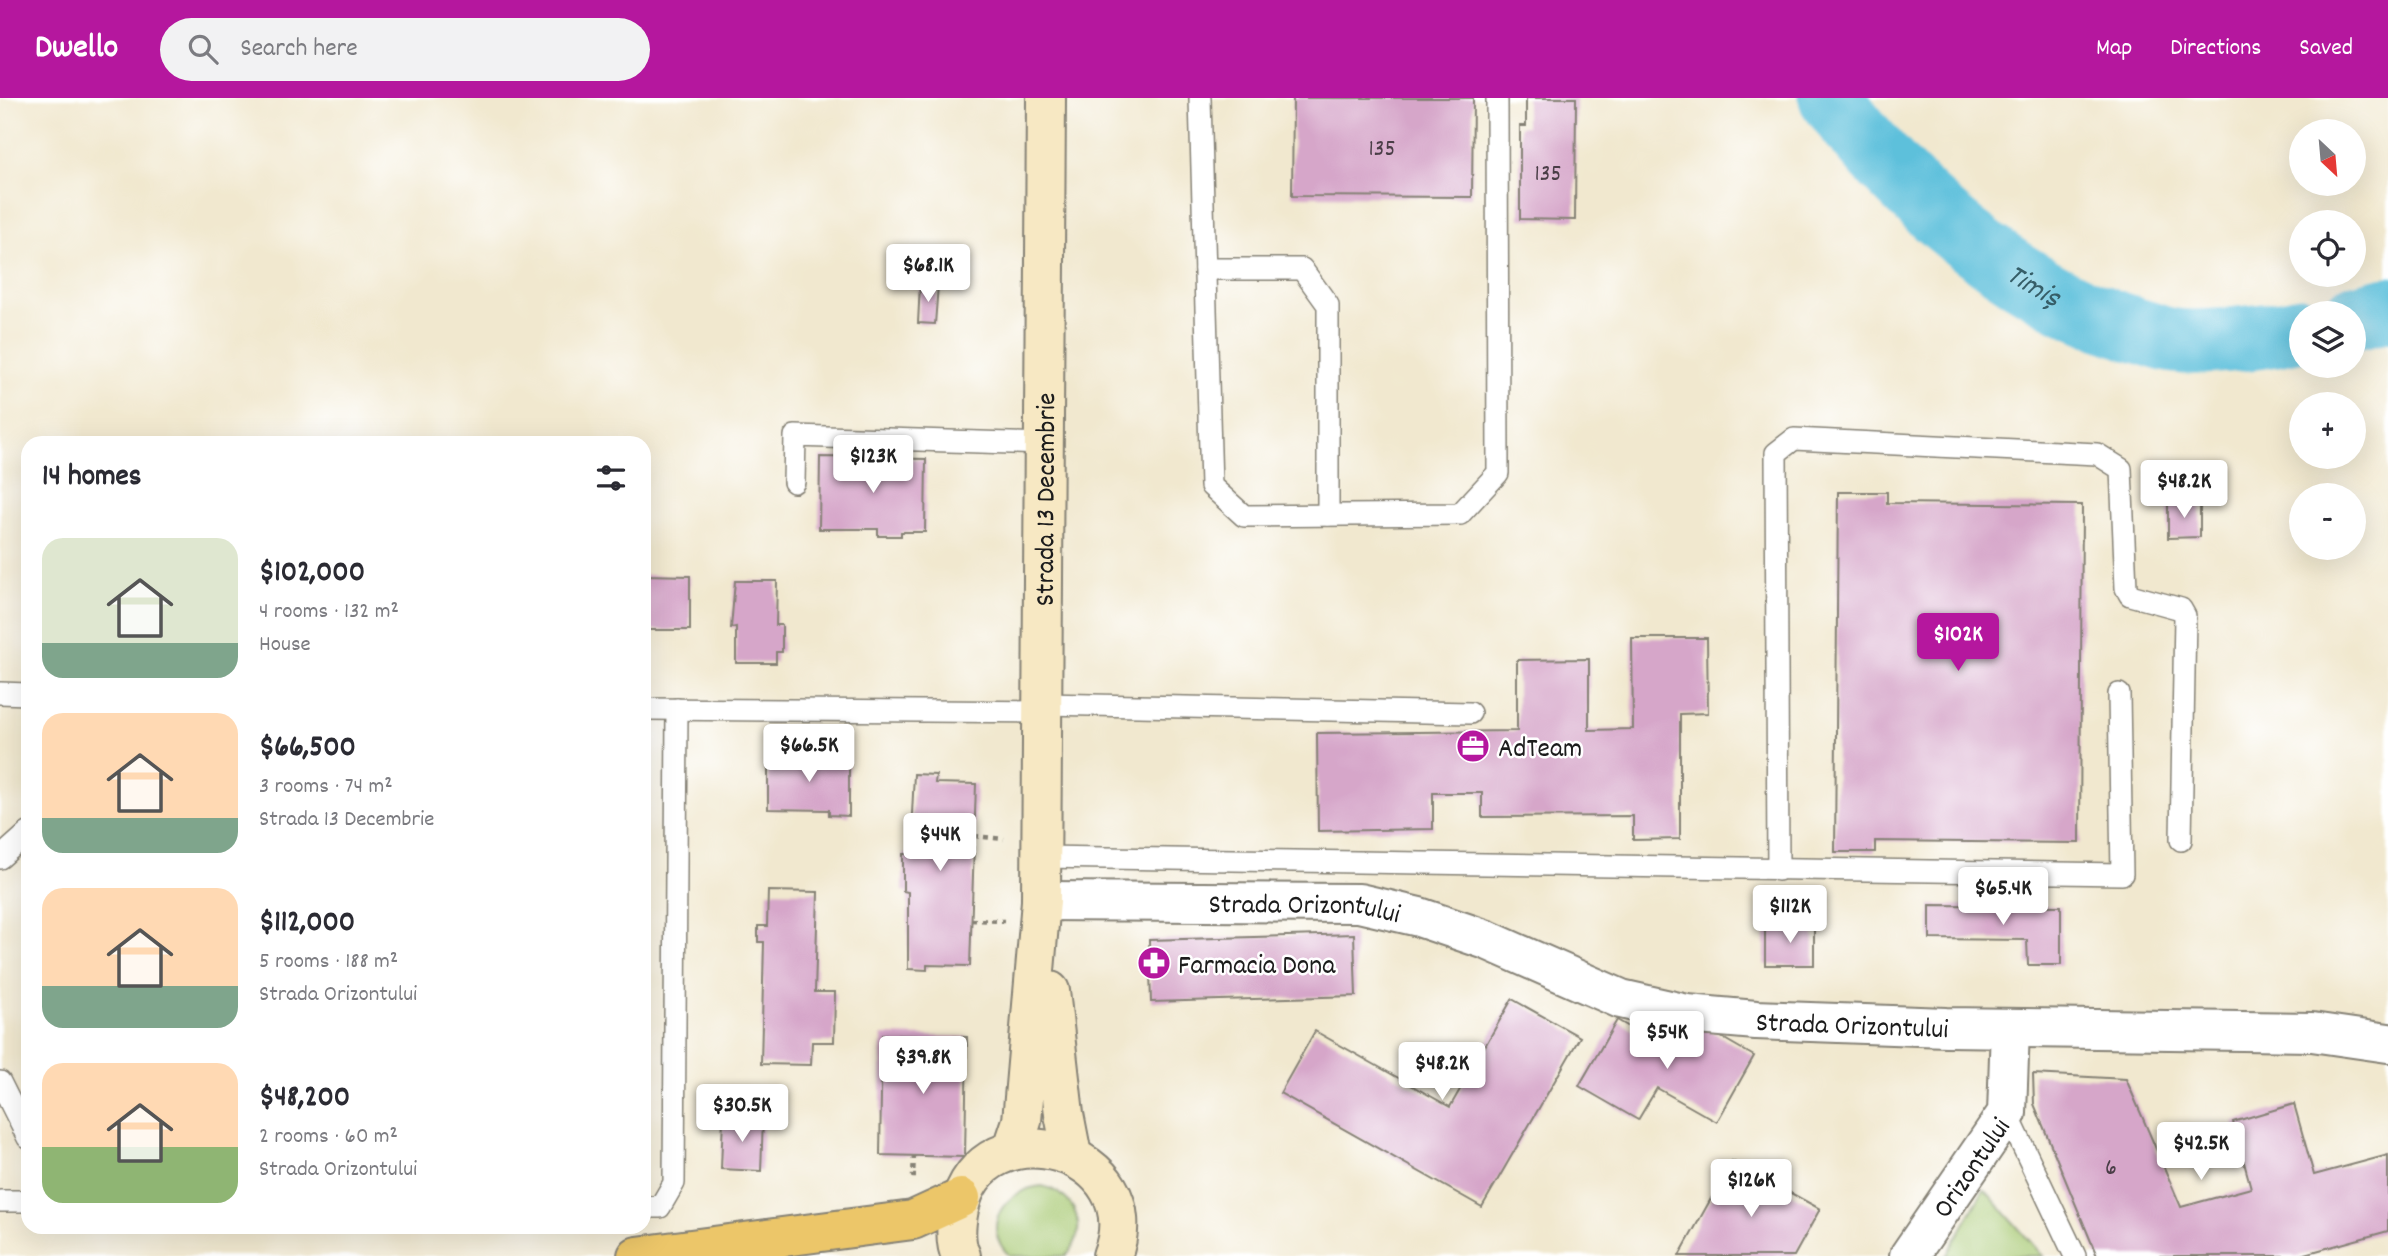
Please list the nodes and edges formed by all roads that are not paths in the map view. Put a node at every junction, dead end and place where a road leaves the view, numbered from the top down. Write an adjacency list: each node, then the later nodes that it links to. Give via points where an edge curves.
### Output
1 (1046, 98): 5 (main road, Strada 13 Decembrie)
2 (1200, 98): 4 (lane)
3 (1497, 98): 7 (lane, via 1499,473 1460,514)
4 (1205, 269): 7 (lane, via 1211,486 1244,516); 7 (lane, via 1302,270 1328,305)
5 (1044, 444): 6 (lane, via 795,436); 11 (main road, Strada 13 Decembrie)
6 (794, 482)
7 (1328, 515)
8 (0, 693): 9 (lane)
9 (21, 694)
10 (2119, 694): 19 (lane, via 2122,874)
11 (1044, 708): 13 (lane); 14 (lane); 17 (main road, Strada 13 Decembrie)
12 (651, 709): 13 (lane)
13 (677, 709): 31 (lane, via 674,1183 660,1208)
14 (1471, 713)
15 (21, 839): 18 (lane)
16 (2181, 840): 19 (lane, via 2185,616 2181,609 2130,595 2126,588 2120,468 2097,454 1794,439 1776,453)
17 (1042, 857): 19 (lane); 20 (main road, Strada 13 Decembrie)
18 (0, 858)
19 (1777, 870)
20 (1028, 911): 21 (street, Strada Orizontului, via 1359,903 1487,940 1621,999 1687,1014); 26 (main road, Strada 13 Decembrie, via 1022,1121); 27 (main road, Strada 13 Decembrie)
21 (2010, 1028): 22 (street, Strada Orizontului, via 2312,1032); 24 (street, Orizontului)
22 (2388, 1043)
23 (0, 1082): 25 (lane)
24 (2007, 1113): 35 (street, Orizontului); 36 (lane)
25 (21, 1124)
26 (1012, 1151): 27 (main road, via 1032,1147); 28 (main road, via 973,1178)
27 (1072, 1155): 34 (main road, via 1106,1186 1115,1207 1118,1230)
28 (961, 1198): 32 (highway, via 913,1220); 33 (main road, via 956,1224)
29 (0, 1201): 30 (lane)
30 (21, 1201)
31 (651, 1207)
32 (637, 1256)
33 (961, 1256)
34 (1112, 1256)
35 (1909, 1256)
36 (2075, 1256)

